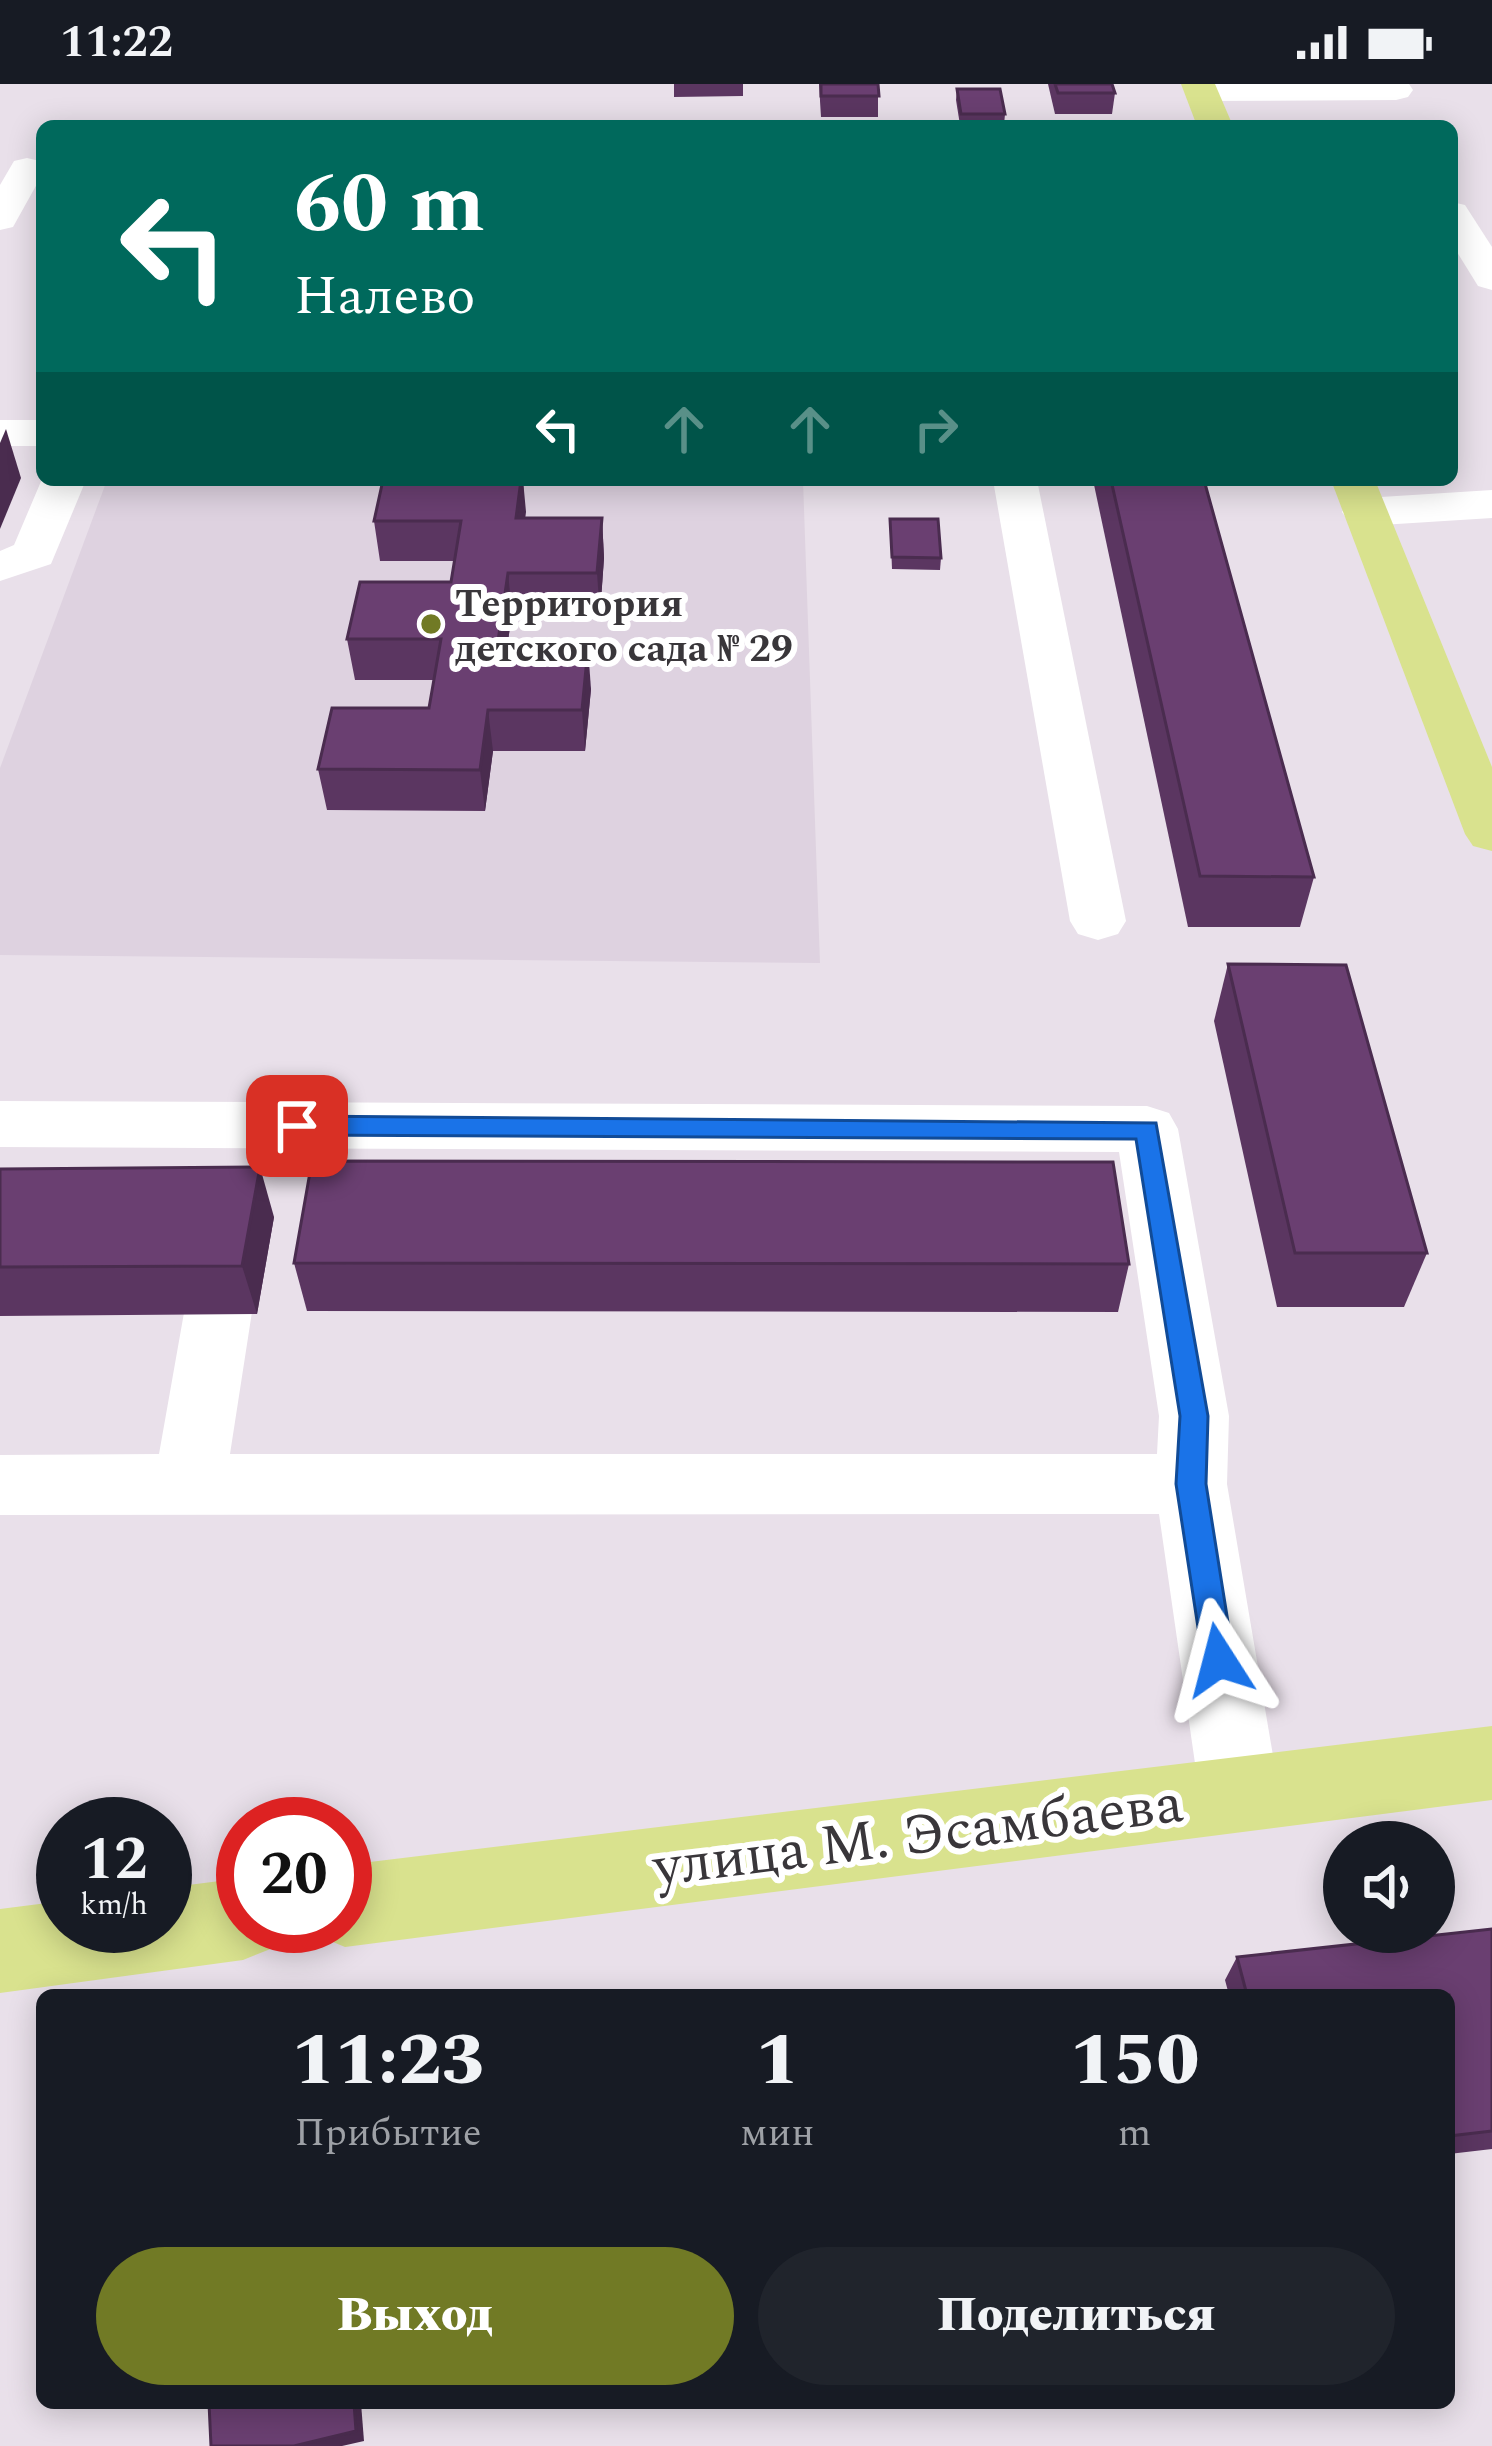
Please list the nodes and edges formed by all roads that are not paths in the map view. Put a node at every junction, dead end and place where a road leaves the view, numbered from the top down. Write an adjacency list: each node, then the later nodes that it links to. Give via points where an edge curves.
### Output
1 (1392, 84): 2 (lane, via 1396,90)
2 (1214, 110)
3 (27, 169): 4 (lane)
4 (0, 219)
5 (1458, 223): 6 (lane)
6 (1492, 278)
7 (0, 433): 8 (lane)
8 (36, 434)
9 (62, 486): 13 (lane, via 34,554)
10 (1016, 486): 15 (lane)
11 (1359, 496): 12 (lane); 14 (main road)
12 (1492, 504)
13 (0, 567)
14 (1492, 834)
15 (1098, 922)
16 (0, 1124): 17 (lane)
17 (250, 1126): 18 (lane, via 1147,1130 1194,1416); 20 (lane)
18 (1191, 1484): 20 (lane); 22 (lane)
19 (0, 1485): 20 (lane)
20 (189, 1485)
21 (1492, 1762): 22 (main road, улица М. Эсамбаева)
22 (1239, 1791): 23 (main road, улица М. Эсамбаева)
23 (372, 1903)
24 (216, 1923): 25 (main road)
25 (0, 1951)

